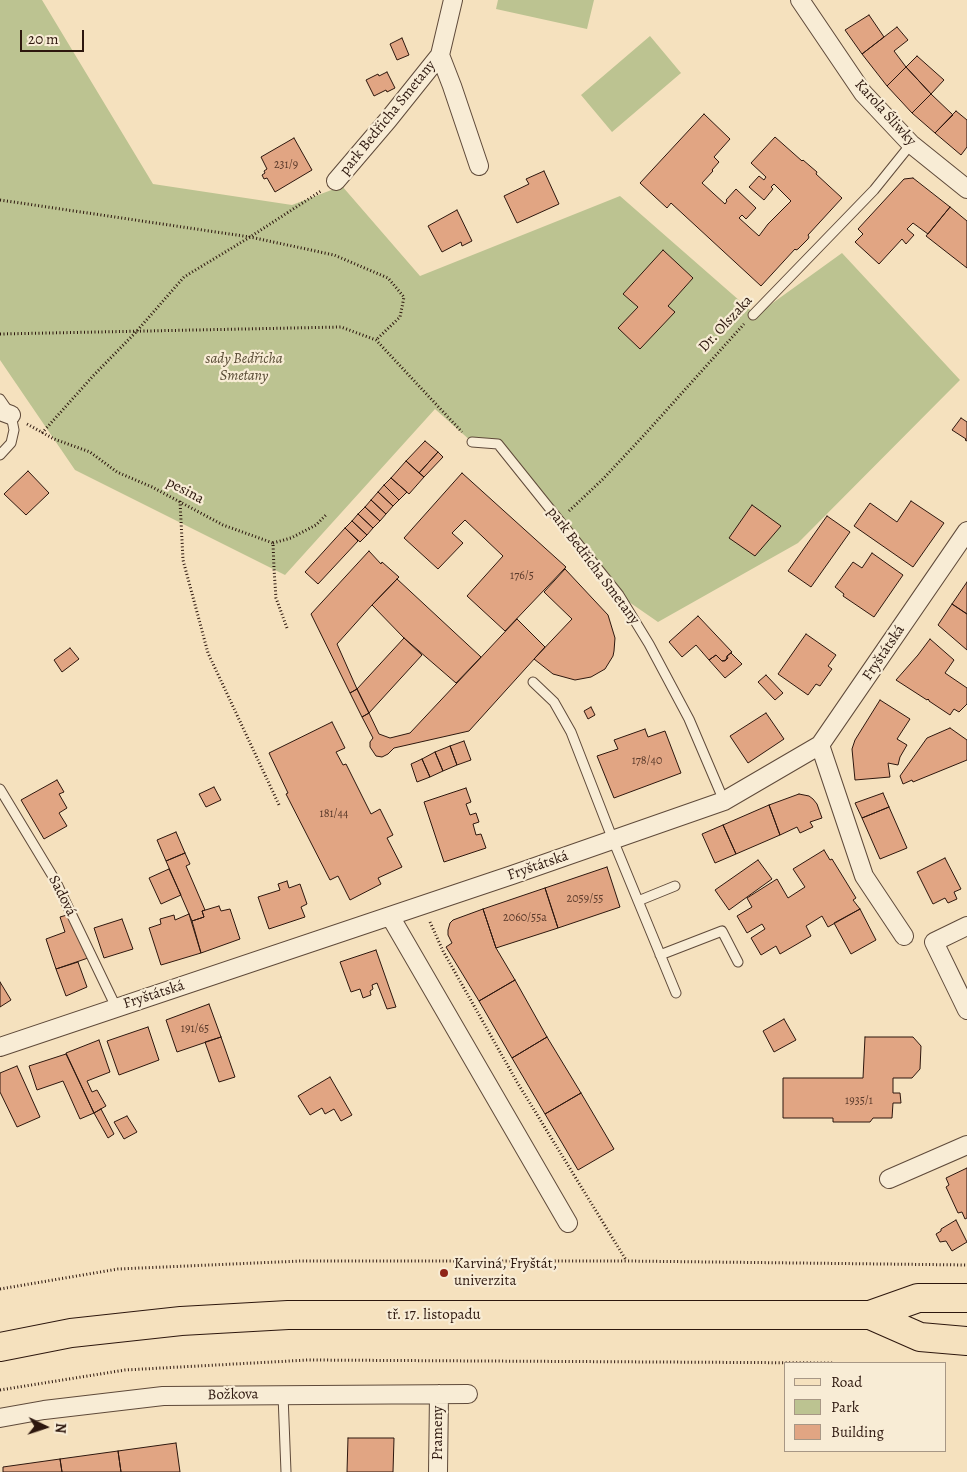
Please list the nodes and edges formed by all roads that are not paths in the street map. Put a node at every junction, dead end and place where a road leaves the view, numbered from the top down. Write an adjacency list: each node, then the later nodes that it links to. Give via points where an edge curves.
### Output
1 (453, 0): 3 (street, park Bedřicha Smetany)
2 (800, 0): 4 (street, Karola Śliwky, via 863,93)
3 (440, 55): 5 (street, park Bedřicha Smetany); 6 (street, park Bedřicha Smetany)
4 (911, 144): 7 (street, Karola Śliwky); 8 (lane, Dr. Olszaka, via 874,190)
5 (479, 166)
6 (336, 181)
7 (967, 189)
8 (753, 314)
9 (0, 399): 10 (lane)
10 (6, 413): 12 (lane, via 14,430 11,443)
11 (472, 442): 17 (lane, park Bedřicha Smetany, via 498,444 619,595 650,644 689,719)
12 (0, 454)
13 (967, 531): 15 (street, Fryštátská)
14 (533, 682): 18 (lane, via 554,702 571,732)
15 (820, 745): 17 (street, Fryštátská); 23 (street, via 864,876)
16 (0, 789): 27 (lane, Sadová, via 54,880)
17 (724, 801): 18 (street, Fryštátská)
18 (613, 840): 20 (lane); 21 (street, Fryštátská)
19 (675, 886): 20 (lane)
20 (638, 901): 24 (lane)
21 (390, 916): 27 (street, Fryštátská); 32 (street)
22 (967, 926): 28 (street, via 934,942)
23 (904, 936)
24 (660, 955): 25 (lane, via 722,931); 26 (lane)
25 (738, 962)
26 (676, 993)
27 (116, 1007): 29 (street, Fryštátská)
28 (967, 1010)
29 (0, 1047)
30 (967, 1146): 31 (street)
31 (889, 1179)
32 (568, 1222)
33 (967, 1298): 34 (main road, tř. 17. listopadu, via 918,1298)
34 (870, 1315): 35 (main road, tř. 17. listopadu, via 920,1337); 36 (main road, tř. 17. listopadu, via 288,1315 181,1321 70,1333)
35 (967, 1341)
36 (0, 1347)
37 (283, 1394): 38 (street, Božkova); 40 (street, Božkova, via 163,1396); 41 (lane)
38 (439, 1394): 39 (street, Božkova); 42 (street, Prameny)
39 (468, 1394)
40 (0, 1418)
41 (286, 1472)
42 (438, 1472)

